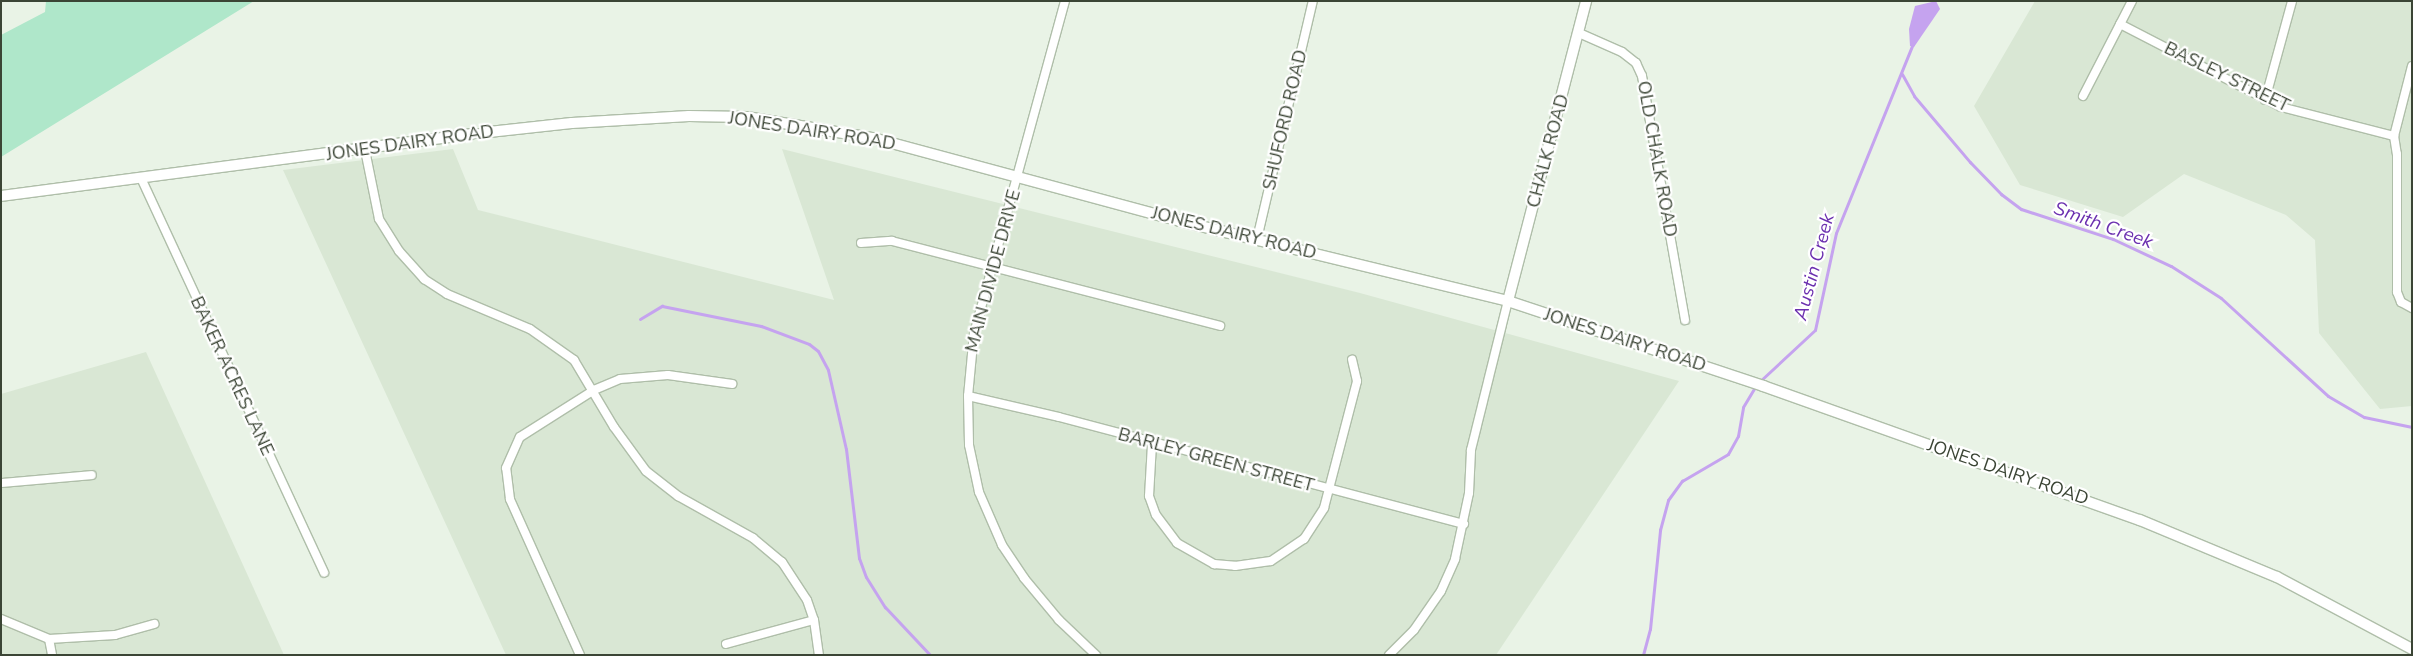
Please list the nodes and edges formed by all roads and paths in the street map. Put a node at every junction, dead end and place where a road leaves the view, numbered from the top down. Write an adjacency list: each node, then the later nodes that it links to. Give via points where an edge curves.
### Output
1 (1065, 1): 15 (street, MAIN DIVIDE DRIVE)
2 (1313, 1): 18 (street, SHUFORD ROAD)
3 (1586, 1): 7 (street, CHALK ROAD)
4 (2132, 1): 6 (street)
5 (2292, 1): 10 (street)
6 (2120, 24): 9 (street); 10 (street, BASLEY STREET)
7 (1578, 33): 21 (street, CHALK ROAD); 23 (street, OLD CHALK ROAD, via 1622,52 1636,63 1642,76)
8 (2412, 66): 13 (street)
9 (2083, 96)
10 (2265, 100): 13 (street, BASLEY STREET, via 2290,110)
11 (489, 132): 12 (street, JONES DAIRY ROAD); 15 (street, JONES DAIRY ROAD, via 689,116 747,117 873,138)
12 (471, 134): 14 (street, JONES DAIRY ROAD)
13 (2394, 136): 22 (street, via 2397,154 2397,292 2401,302)
14 (365, 150): 16 (street, JONES DAIRY ROAD); 27 (street, via 380,219 399,251 424,279 447,294 530,329 558,346 574,360)
15 (1018, 177): 18 (street, JONES DAIRY ROAD); 20 (street, MAIN DIVIDE DRIVE)
16 (141, 178): 17 (street, JONES DAIRY ROAD); 34 (street, BAKER ACRES LANE)
17 (1, 196)
18 (1257, 239): 21 (street, JONES DAIRY ROAD)
19 (861, 243): 20 (street, via 892,241)
20 (992, 266): 24 (street); 28 (street, MAIN DIVIDE DRIVE, via 974,333)
21 (1508, 301): 33 (street, via 1471,450); 40 (street, JONES DAIRY ROAD, via 1764,386 2084,499 2206,546 2324,599)
22 (2412, 308)
23 (1685, 320)
24 (1220, 326)
25 (1352, 360): 32 (street, via 1357,382)
26 (732, 384): 27 (street, via 648,375 620,379)
27 (594, 390): 36 (street, via 614,426 646,471 678,496 769,550 796,581); 42 (street, via 520,436 506,468 510,499)
28 (968, 396): 29 (street, BARLEY GREEN STREET); 44 (street, MAIN DIVIDE DRIVE, via 969,445 980,492 1002,545 1053,613)
29 (1152, 444): 32 (street, BARLEY GREEN STREET); 32 (street, via 1148,477 1156,516 1178,543 1214,564 1258,564 1288,551 1316,523)
30 (92, 475): 31 (street)
31 (1, 483)
32 (1329, 489): 33 (street, BARLEY GREEN STREET)
33 (1464, 524): 45 (street, via 1456,560 1440,591 1414,630)
34 (324, 573)
35 (1, 619): 38 (street)
36 (814, 620): 39 (street); 43 (street)
37 (154, 624): 38 (street, via 115,635)
38 (49, 639): 41 (street)
39 (726, 644)
40 (2412, 649)
41 (52, 655)
42 (580, 655)
43 (819, 655)
44 (1096, 655)
45 (1389, 655)

